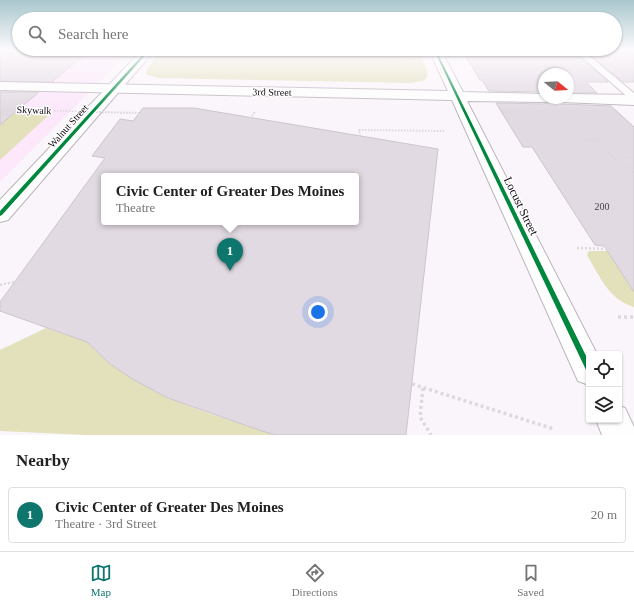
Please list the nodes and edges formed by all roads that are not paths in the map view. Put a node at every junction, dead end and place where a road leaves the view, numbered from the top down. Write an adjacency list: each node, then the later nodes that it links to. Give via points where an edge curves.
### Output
1 (130, 70): 5 (main road, Walnut Street)
2 (445, 70): 6 (main road, Locust Street)
3 (601, 70): 9 (lane)
4 (0, 86): 5 (main road, 3rd Street)
5 (113, 89): 6 (main road, 3rd Street); 10 (main road, Walnut Street)
6 (457, 95): 7 (main road, 3rd Street); 11 (main road, Locust Street)
7 (538, 98)
8 (574, 98): 9 (main road)
9 (634, 99)
10 (0, 214)
11 (586, 364)
12 (614, 423): 13 (main road)
13 (620, 435)

